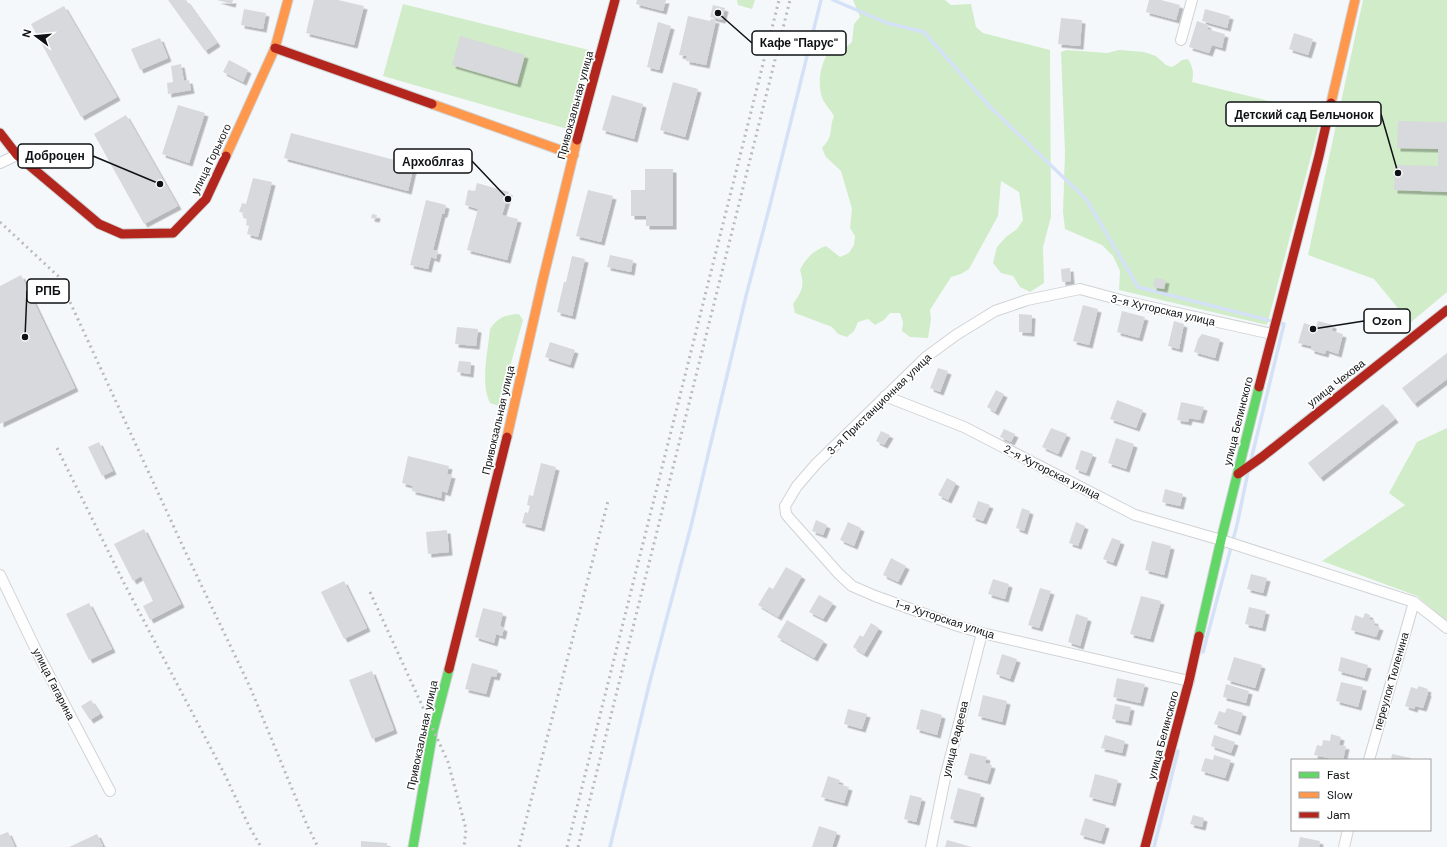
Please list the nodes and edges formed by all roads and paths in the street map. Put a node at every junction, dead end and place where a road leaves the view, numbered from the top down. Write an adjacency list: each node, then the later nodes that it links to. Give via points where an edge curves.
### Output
1 (288, 0): 6 (street)
2 (615, 0): 9 (street, Привокзальная улица)
3 (1192, 0): 5 (street)
4 (1356, 0): 13 (street, улица Белинского, via 1319,156)
5 (1181, 40)
6 (275, 48): 8 (street, улица Горького, via 206,199 173,234 122,234 99,224); 9 (street)
7 (0, 134): 8 (street, улица Горького)
8 (17, 154): 10 (street)
9 (574, 155): 26 (street, Привокзальная улица, via 512,418 433,731)
10 (0, 163)
11 (1055, 294): 13 (street, 3-я Хуторская улица, via 1080,289); 14 (street, 3-я Пристанционная улица, via 995,311 926,357)
12 (1447, 310): 15 (street, улица Чехова)
13 (1272, 334): 15 (street, улица Белинского)
14 (886, 396): 16 (street, 3-я Пристанционная улица, via 816,464 797,486); 17 (street, 2-я Хуторская улица, via 964,427 1135,515)
15 (1238, 474): 17 (street, улица Белинского)
16 (785, 506): 21 (street, 1-я Хуторская улица, via 790,519 852,586)
17 (1221, 540): 19 (street, 2-я Хуторская улица); 22 (street, улица Белинского)
18 (0, 575): 24 (street, улица Гагарина)
19 (1414, 602): 20 (street); 23 (street, переулок Тюленина)
20 (1447, 628)
21 (982, 633): 22 (street, 1-я Хуторская улица); 27 (street, улица Фадеева, via 945,778)
22 (1189, 681): 28 (street, улица Белинского)
23 (1369, 759)
24 (110, 791)
25 (1348, 831): 29 (street)
26 (413, 847)
27 (931, 847)
28 (1145, 847)
29 (1344, 847)

